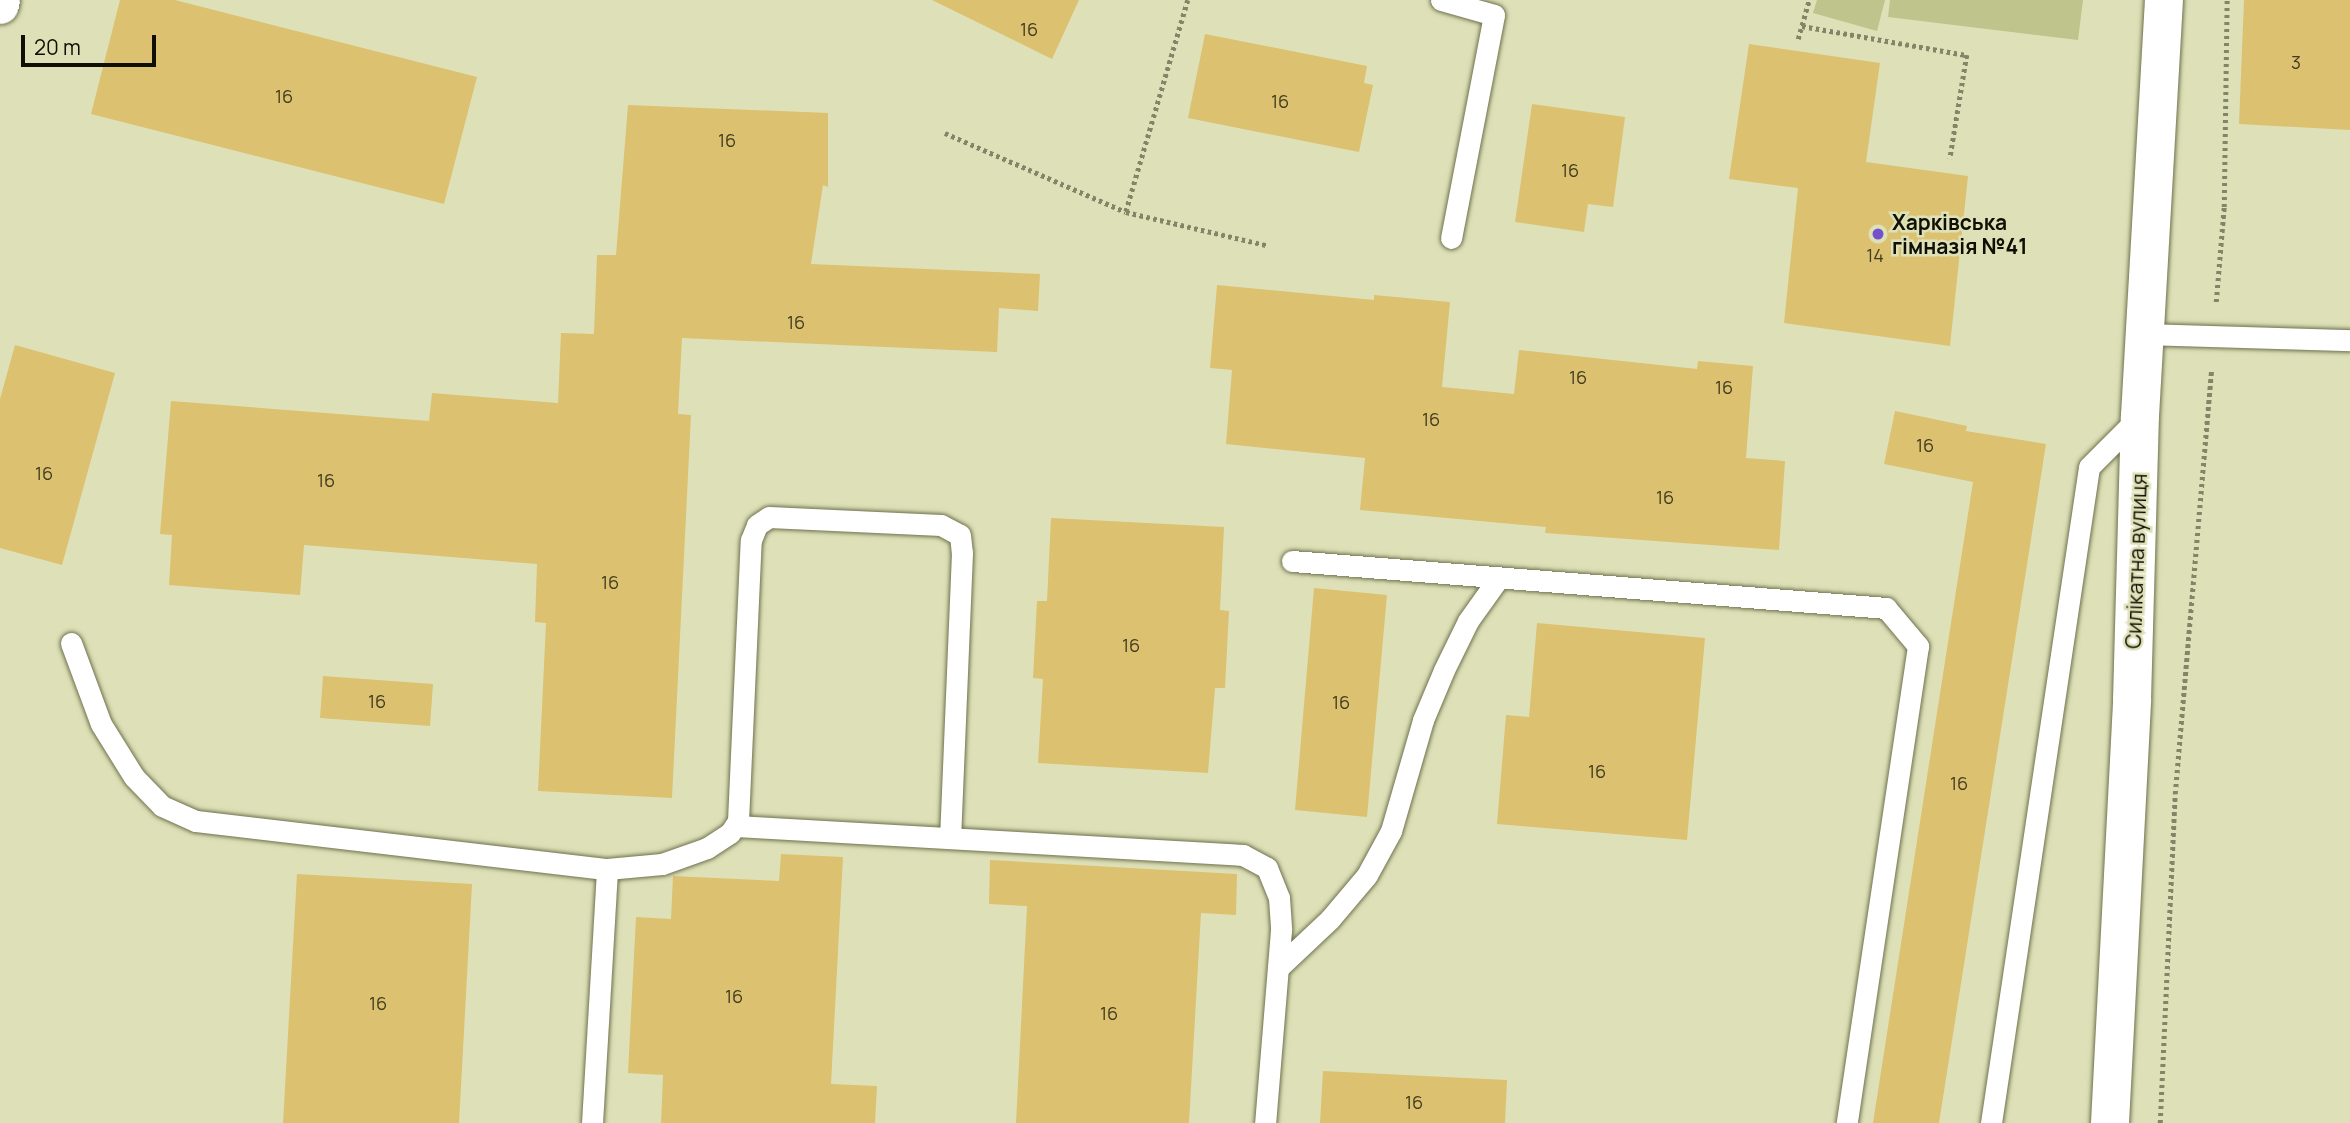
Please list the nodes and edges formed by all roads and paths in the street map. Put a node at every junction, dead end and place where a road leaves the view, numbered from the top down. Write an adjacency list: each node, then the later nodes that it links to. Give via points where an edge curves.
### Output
1 (1188, 0): 9 (path)
2 (1441, 0): 10 (lane, via 1494,15)
3 (1809, 0): 5 (path)
4 (2164, 0): 12 (main road, Силікатна вулиця)
5 (1801, 26): 6 (path); 8 (path, via 1967,55)
6 (1798, 39)
7 (945, 133): 9 (path)
8 (1950, 159)
9 (1126, 212): 11 (path)
10 (1451, 238)
11 (1266, 245)
12 (2145, 334): 13 (lane); 14 (main road, Силікатна вулиця)
13 (2350, 340)
14 (2140, 416): 26 (lane, via 2089,467); 27 (main road, Силікатна вулиця, via 2132,700)
15 (1292, 561): 16 (lane)
16 (1498, 579): 22 (lane, via 1468,621 1444,670 1423,720 1391,831 1367,875 1330,919); 25 (lane, via 1886,608 1918,646)
17 (72, 643): 21 (lane, via 101,724 134,777 162,806 196,821)
18 (2182, 703): 28 (path)
19 (736, 826): 20 (lane); 20 (lane, via 751,540 757,525 769,517 928,524 960,535 962,553); 21 (lane, via 707,848 662,864)
20 (950, 838): 22 (lane, via 1243,855 1267,868 1279,898)
21 (607, 869): 23 (lane)
22 (1278, 968): 24 (lane)
23 (592, 1123)
24 (1265, 1123)
25 (1847, 1123)
26 (1991, 1123)
27 (2110, 1123)
28 (2160, 1123)

